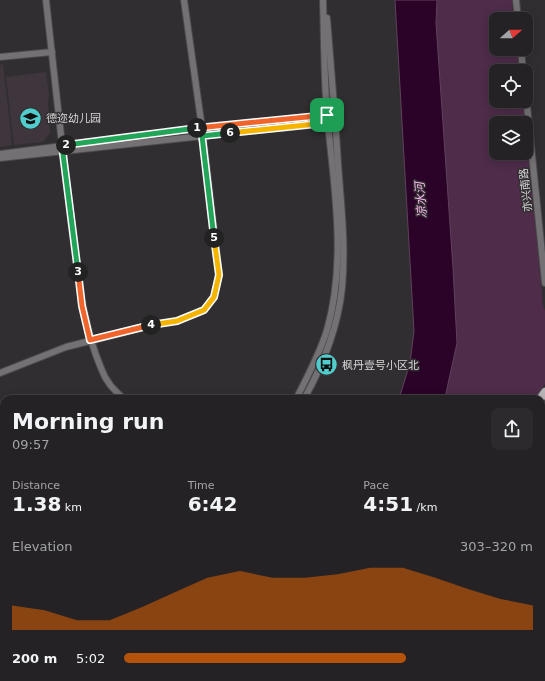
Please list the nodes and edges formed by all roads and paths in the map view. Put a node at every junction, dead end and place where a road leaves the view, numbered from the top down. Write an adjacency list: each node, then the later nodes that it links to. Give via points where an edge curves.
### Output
1 (46, 0): 6 (street)
2 (184, 0): 11 (street)
3 (325, 0): 9 (street)
4 (516, 0): 5 (street)
5 (517, 12)
6 (52, 52): 7 (street); 13 (street)
7 (0, 57)
8 (527, 108): 16 (street, 亦兴南路)
9 (331, 115): 10 (street); 11 (street)
10 (332, 123): 12 (street); 20 (street, via 338,236 335,287 326,331); 21 (street, via 343,237 342,288 338,314 326,353)
11 (202, 128): 12 (street); 13 (street)
12 (202, 136): 13 (street); 17 (street, via 219,275 214,297 204,310 177,321)
13 (62, 149): 14 (street); 15 (street); 17 (street, via 82,306)
14 (0, 154)
15 (0, 158)
16 (545, 283)
17 (90, 340): 18 (street); 19 (street, via 111,388)
18 (0, 373)
19 (119, 395)
20 (298, 395)
21 (306, 395)

